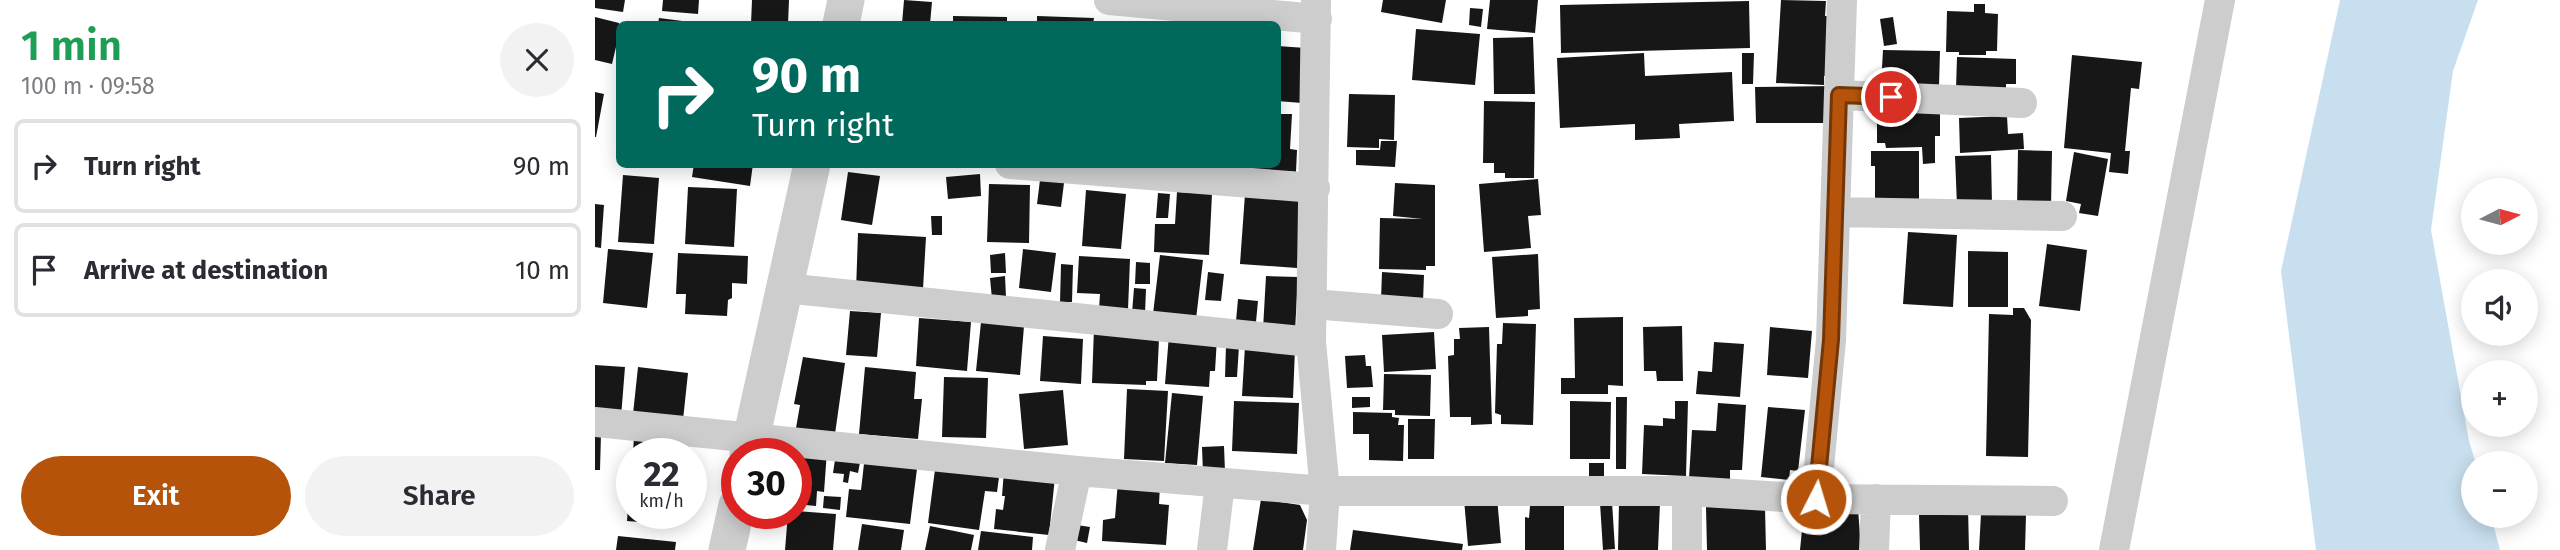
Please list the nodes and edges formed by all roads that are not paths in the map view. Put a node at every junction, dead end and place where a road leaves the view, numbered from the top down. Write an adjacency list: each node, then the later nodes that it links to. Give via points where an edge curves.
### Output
1 (846, 0): 6 (street)
2 (1109, 0): 5 (street)
3 (1842, 0): 7 (street)
4 (2220, 0): 36 (street)
5 (1317, 9): 11 (street)
6 (842, 21)
7 (1839, 95): 8 (street); 12 (street)
8 (2022, 103)
9 (811, 168): 14 (street)
10 (1061, 168): 11 (street)
11 (1315, 188): 15 (street)
12 (1835, 212): 13 (street); 26 (street, via 1831,340)
13 (2062, 215)
14 (784, 288): 17 (street); 19 (street)
15 (1312, 304): 16 (street); 17 (street)
16 (1437, 314)
17 (1311, 342): 24 (street)
18 (595, 422): 20 (street)
19 (752, 438)
20 (721, 441)
21 (812, 450): 22 (street)
22 (1077, 471): 23 (street); 31 (street)
23 (1220, 482): 24 (street); 32 (street)
24 (1325, 491): 25 (street); 33 (street)
25 (1687, 491): 26 (street); 34 (street)
26 (1816, 499): 27 (street)
27 (1876, 499): 28 (street); 35 (street)
28 (2053, 501)
29 (732, 529): 30 (street)
30 (727, 550)
31 (1060, 550)
32 (1212, 550)
33 (1321, 550)
34 (1687, 550)
35 (1874, 550)
36 (2114, 550)

